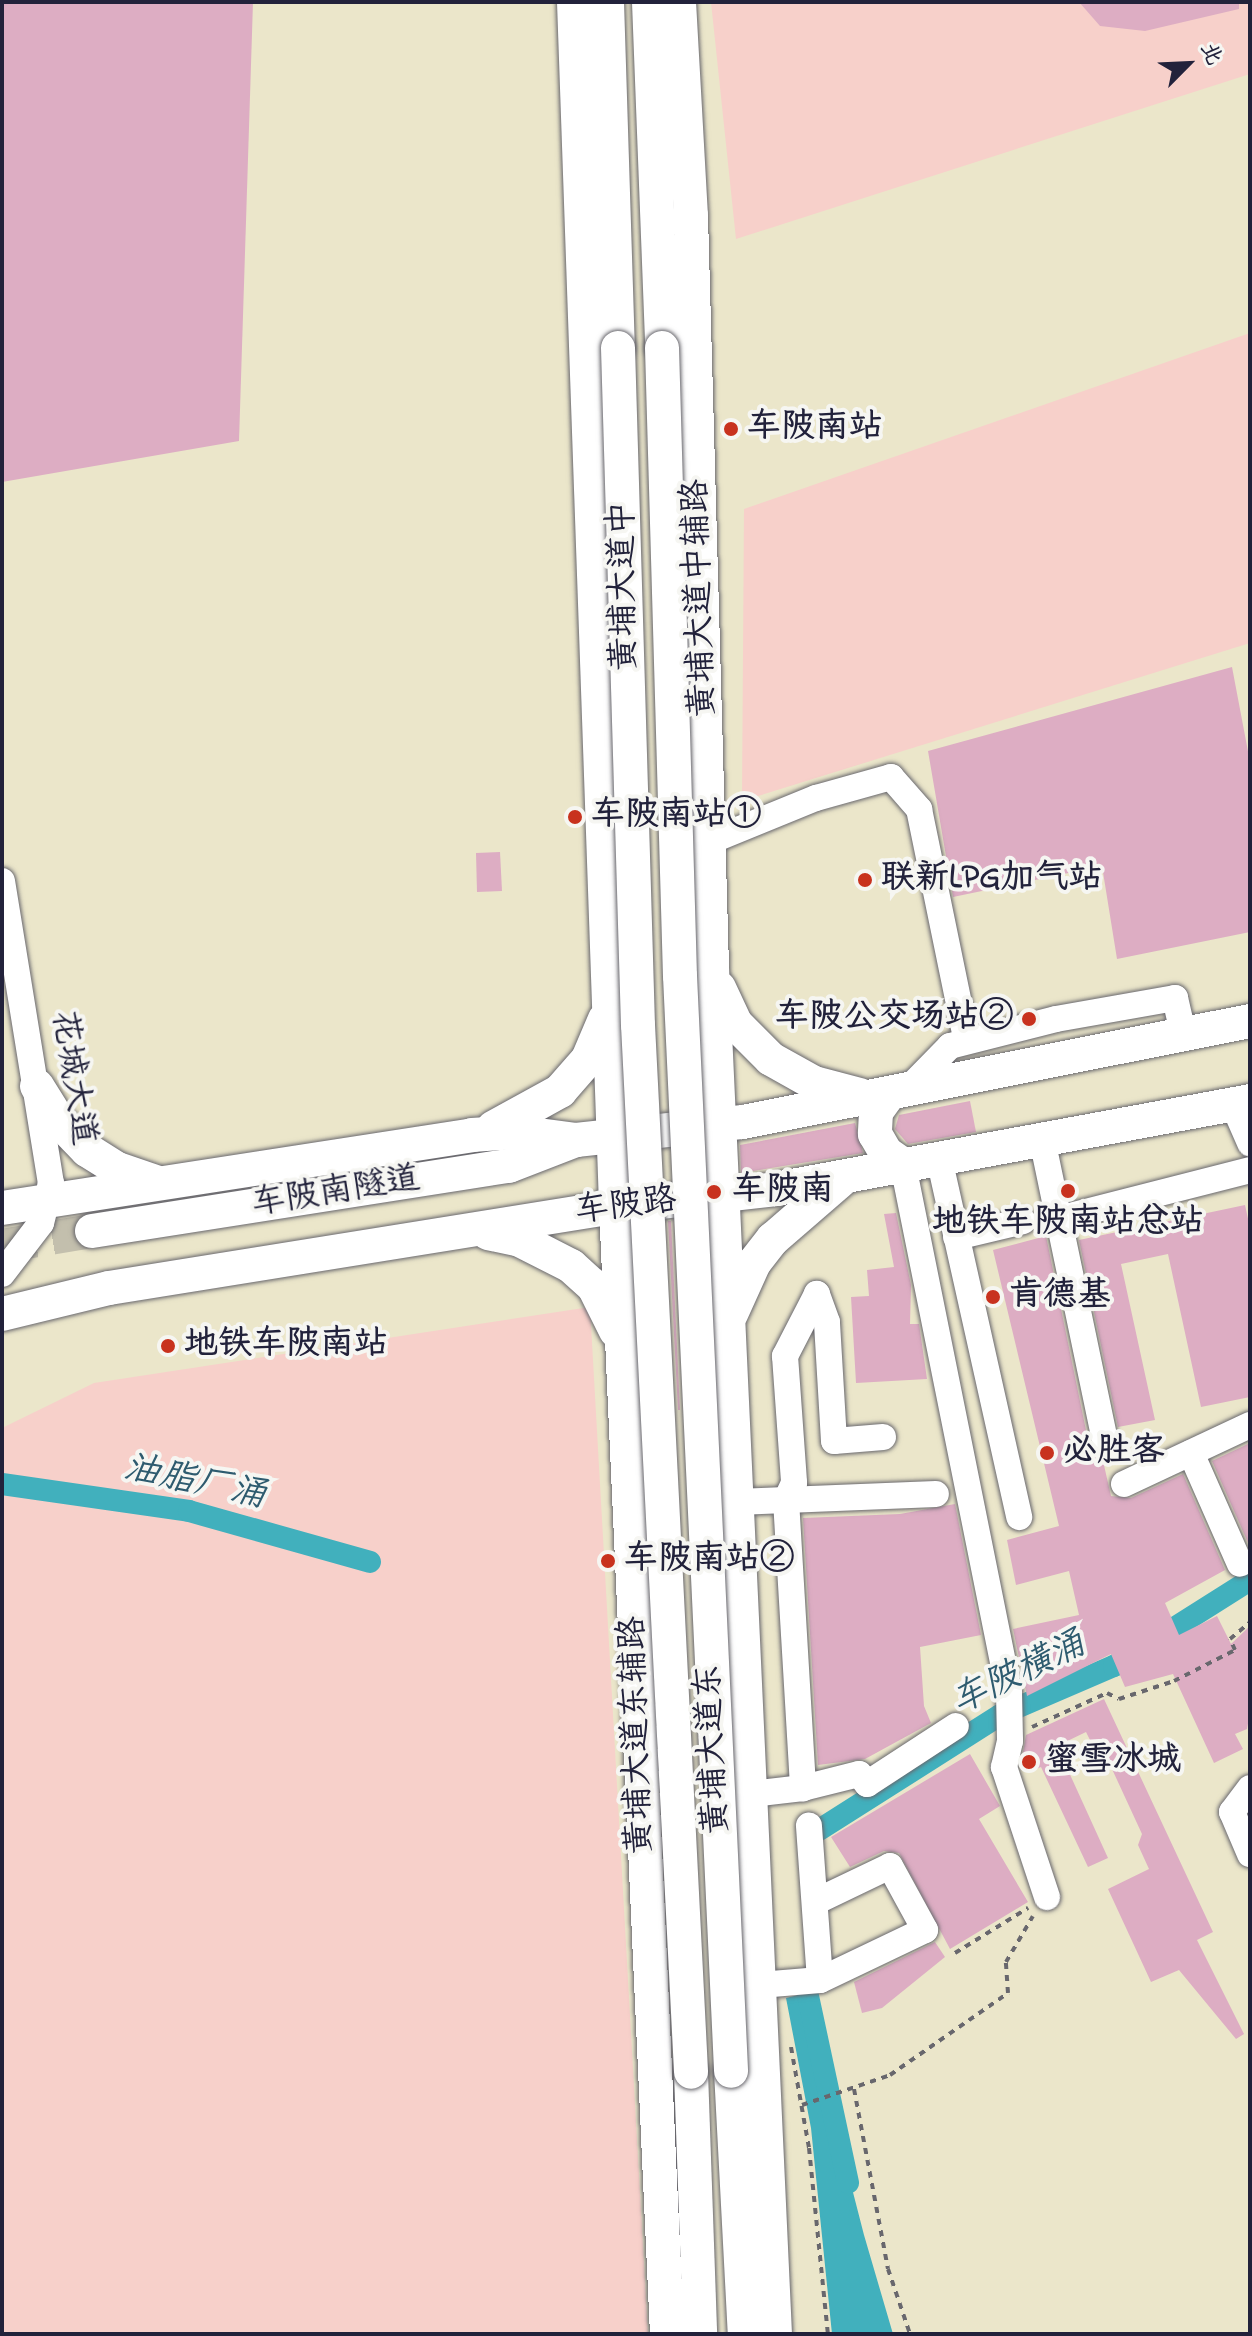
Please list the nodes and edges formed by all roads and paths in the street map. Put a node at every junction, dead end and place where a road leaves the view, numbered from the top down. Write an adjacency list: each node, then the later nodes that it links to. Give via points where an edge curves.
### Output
1 (574, 2): 6 (main road)
2 (607, 2): 28 (main road, 黄埔大道中, bridge)
3 (649, 2): 26 (main road, 黄埔大道中, bridge)
4 (679, 2): 5 (main road, 黄埔大道中辅路, via 691,216)
5 (705, 737): 6 (main road, via 683,759 650,767 619,759); 7 (main road, 黄埔大道中辅路)
6 (597, 738): 10 (main road)
7 (708, 842): 9 (main road, 黄埔大道中辅路); 15 (street, via 816,798 891,777 919,809)
8 (2, 881): 16 (street, 花城大道)
9 (710, 919): 10 (main road, via 685,942 659,950 626,943); 11 (main road, 黄埔大道中辅路)
10 (605, 923): 12 (main road)
11 (712, 968): 17 (main road, via 736,1024 771,1059 814,1083); 19 (main road, 黄埔大道中辅路)
12 (608, 1007): 20 (main road, via 588,1059 560,1091 523,1115); 21 (main road)
13 (1250, 1021): 14 (main road, 车陂路)
14 (1183, 1034): 15 (street, via 1175,998); 17 (main road, 车陂路)
15 (966, 1038): 17 (street)
16 (37, 1086): 31 (main road, via 58,1120 87,1150 133,1176); 33 (street, 花城大道)
17 (889, 1094): 19 (main road, 车陂路); 27 (main road, via 876,1112 875,1134 886,1153)
18 (1242, 1102): 22 (main road, 车陂路); 24 (street)
19 (719, 1125): 21 (main road, 车陂路); 32 (main road, 黄埔大道中辅路)
20 (472, 1135): 23 (main road, 车陂路, via 516,1132); 31 (main road, 车陂路)
21 (613, 1136): 23 (main road, 车陂路); 34 (main road, 黄埔大道东辅路)
22 (1042, 1139): 25 (main road, 车陂路); 36 (street)
23 (576, 1140): 38 (main road, 车陂南隧道, via 509,1166)
24 (1250, 1143)
25 (939, 1158): 27 (main road, 车陂路); 40 (street)
26 (688, 1164): 79 (main road, 黄埔大道东, bridge)
27 (903, 1165): 30 (main road, 车陂路); 63 (street, via 1009,1692)
28 (645, 1169): 78 (main road, 黄埔大道东, bridge)
29 (1250, 1170): 36 (street)
30 (851, 1175): 32 (main road, 车陂路); 45 (main road, via 821,1194 773,1239 740,1289)
31 (165, 1183): 33 (main road, 车陂路)
32 (723, 1195): 34 (main road, 车陂路); 45 (main road)
33 (51, 1201): 35 (main road, 车陂路); 41 (street, via 30,1240)
34 (616, 1207): 39 (main road, 车陂路); 46 (main road, 黄埔大道东辅路)
35 (2, 1208)
36 (1058, 1219): 50 (street)
37 (1023, 1221): 40 (street)
38 (92, 1231)
39 (462, 1231): 42 (main road, 车陂路); 46 (main road, via 520,1240 571,1266 594,1287 609,1312)
40 (956, 1237): 59 (street)
41 (2, 1274)
42 (109, 1288): 43 (main road); 44 (main road, 车陂路)
43 (2, 1291)
44 (2, 1314)
45 (727, 1325): 47 (main road)
46 (625, 1383): 47 (main road, via 676,1365 702,1366); 58 (main road, 黄埔大道东辅路)
47 (729, 1386): 57 (main road)
48 (1250, 1425): 53 (street)
49 (883, 1437): 51 (street)
50 (1104, 1437)
51 (834, 1441): 52 (street); 52 (street, via 827,1322 817,1294 785,1356)
52 (791, 1448): 56 (street, via 794,1483)
53 (1191, 1453): 54 (street); 60 (street)
54 (1124, 1484)
55 (936, 1494): 56 (street)
56 (786, 1500): 57 (street); 64 (street)
57 (737, 1504): 58 (main road, via 686,1483 653,1489); 66 (main road)
58 (630, 1508): 77 (main road, 黄埔大道东辅路)
59 (1019, 1517)
60 (1240, 1564)
61 (1250, 1622): 63 (path, via 1230,1639 1235,1650 1223,1656 1119,1699 1107,1693)
62 (956, 1726): 64 (street, via 867,1784 859,1774)
63 (1010, 1741): 69 (street, via 1004,1767)
64 (803, 1788): 66 (street)
65 (1250, 1788): 68 (street, via 1232,1812)
66 (751, 1794): 73 (main road)
67 (809, 1825): 70 (street)
68 (1250, 1854)
69 (1047, 1897): 71 (path); 75 (path, via 1006,1962 1008,1993 890,2075)
70 (815, 1902): 72 (street); 72 (street, via 890,1866 925,1930)
71 (955, 1953)
72 (820, 1980): 73 (street)
73 (760, 1985): 80 (main road)
74 (788, 2034): 76 (path)
75 (854, 2089): 76 (path); 82 (path, via 888,2269)
76 (802, 2105): 81 (path)
77 (667, 2334)
78 (700, 2334)
79 (745, 2334)
80 (775, 2334)
81 (828, 2334)
82 (910, 2334)

